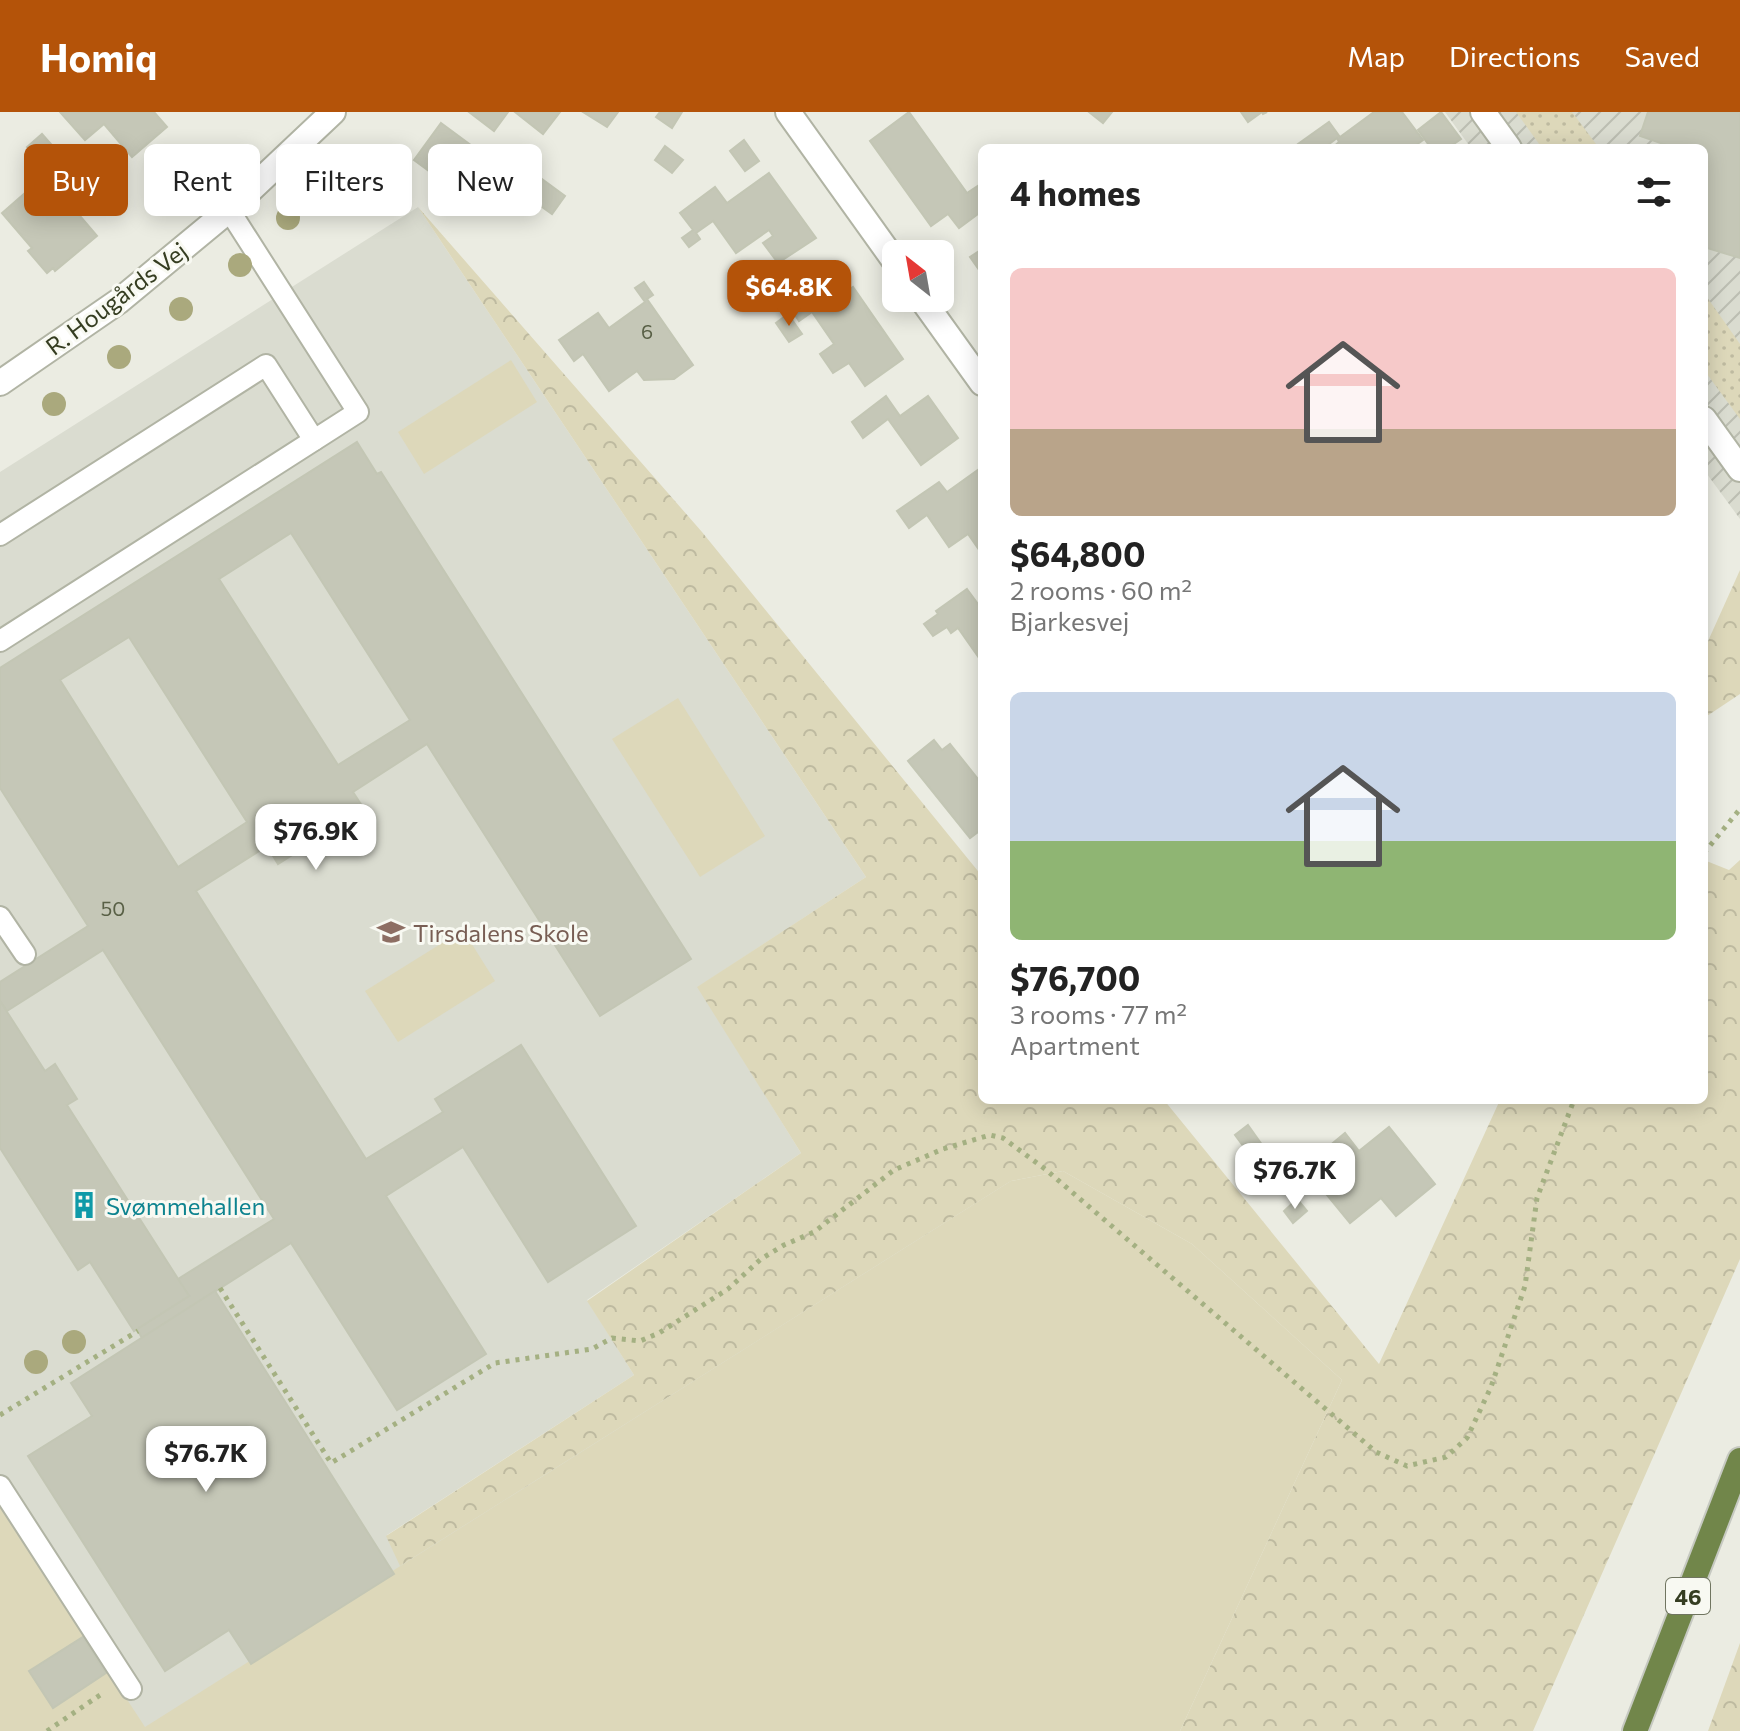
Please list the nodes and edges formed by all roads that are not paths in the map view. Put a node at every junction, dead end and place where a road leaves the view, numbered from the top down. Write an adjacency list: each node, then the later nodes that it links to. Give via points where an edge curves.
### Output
1 (333, 112): 5 (street, R. Hougårds Vej)
2 (788, 112): 8 (street)
3 (1483, 112): 4 (street)
4 (1506, 144)
5 (260, 181)
6 (222, 216): 11 (street, R. Hougårds Vej, via 119,301)
7 (233, 216): 13 (lane, via 358,412)
8 (882, 243)
9 (931, 312): 10 (street)
10 (978, 377)
11 (0, 383)
12 (1708, 425): 14 (street)
13 (314, 440): 15 (lane, via 266,365); 16 (lane)
14 (1740, 469)
15 (0, 535)
16 (0, 641)
17 (0, 917): 18 (lane)
18 (25, 954)
19 (1740, 1460): 22 (highway, 46)
20 (0, 1486): 21 (lane)
21 (127, 1684)
22 (1635, 1731)

